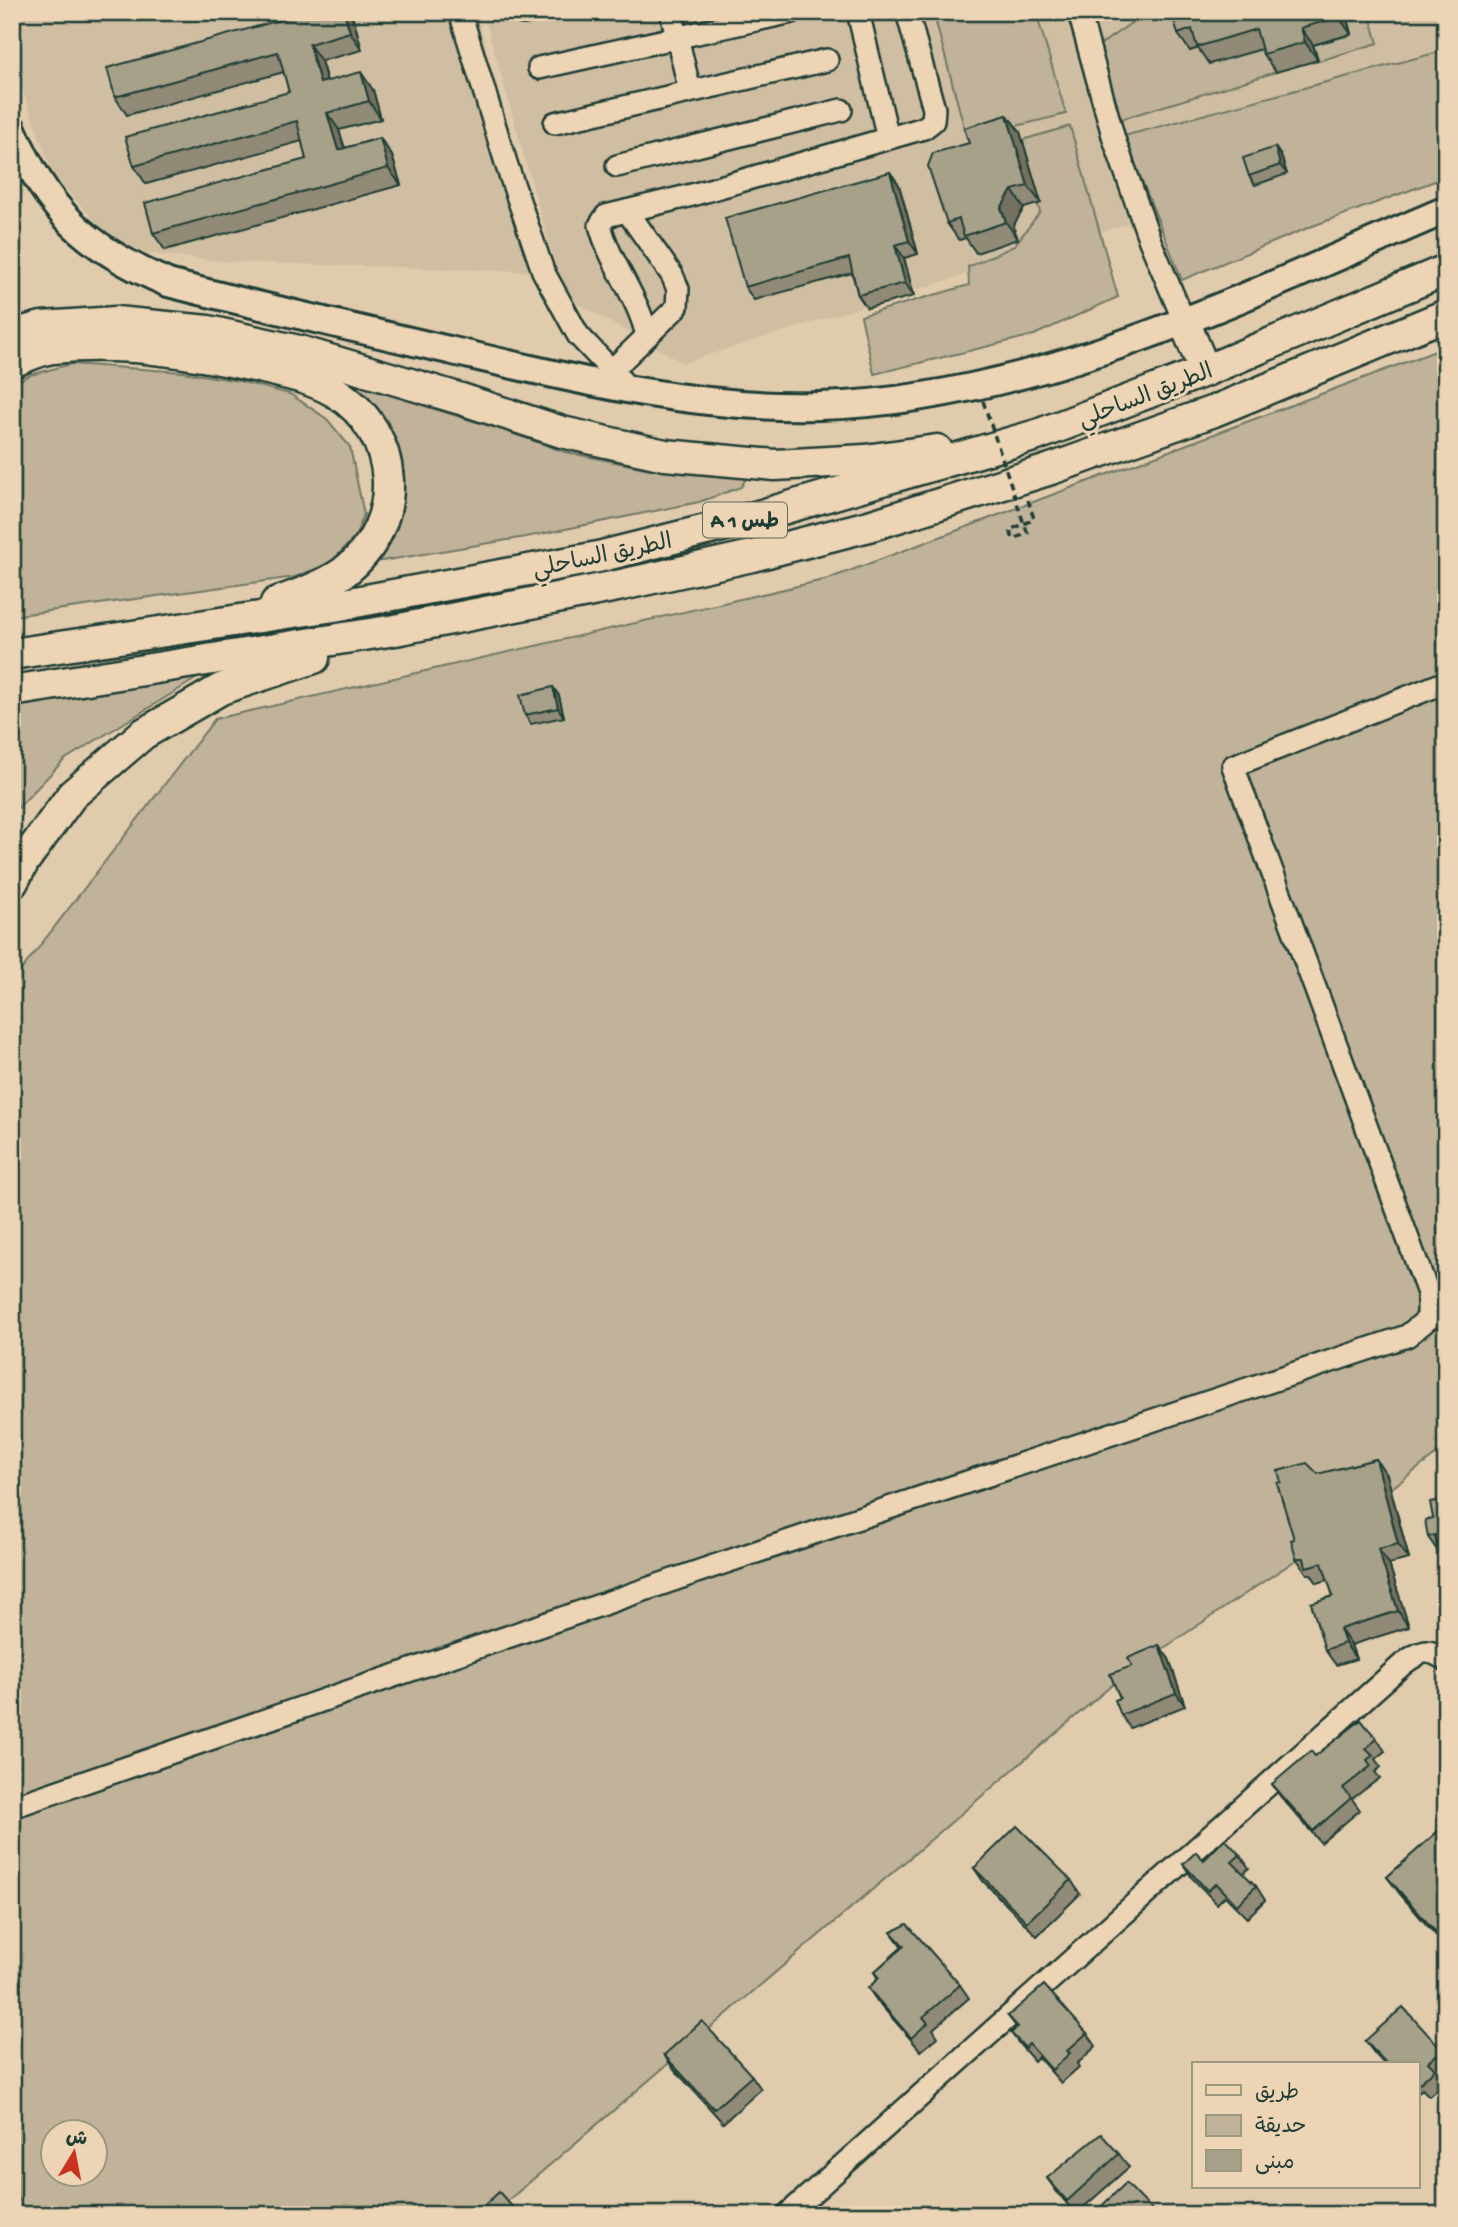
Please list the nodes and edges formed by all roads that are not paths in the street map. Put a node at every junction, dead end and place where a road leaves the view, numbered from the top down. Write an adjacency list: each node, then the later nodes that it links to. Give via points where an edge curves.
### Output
1 (460, 12): 25 (street, via 543,271 578,335)
2 (671, 12): 7 (street)
3 (792, 12): 7 (street)
4 (858, 12): 14 (street)
5 (907, 12): 14 (street, via 934,109 933,121)
6 (1079, 12): 20 (street, via 1114,139)
7 (677, 38): 9 (street); 10 (street)
8 (827, 60): 10 (street)
9 (539, 68)
10 (690, 91): 12 (street)
11 (841, 110): 15 (street)
12 (555, 122)
13 (12, 129): 25 (main road, via 29,167 55,205 87,238 125,265 168,284 523,368)
14 (888, 138): 17 (street)
15 (617, 166)
16 (1446, 210): 20 (main road)
17 (626, 211): 22 (street, via 606,216 600,225); 22 (street, via 678,289 677,307)
18 (1446, 270): 24 (highway, الطريق الساحلي / A 1 طس)
19 (1446, 315): 28 (highway, الطريق الساحلي / A 1 طس, via 1201,415 1051,469 869,526 617,586)
20 (1184, 321): 24 (highway); 25 (main road, via 1055,365 878,402 766,406 710,401)
21 (12, 335): 26 (highway, via 42,327 116,322 208,331 299,351 562,432 679,456 775,465 814,463)
22 (647, 336): 25 (street)
23 (12, 362): 27 (highway, via 50,349 118,345 207,355 294,375 335,392 362,416 382,445 390,478 387,508 371,543 344,571 305,592)
24 (1205, 371): 26 (highway, الطريق الساحلي / A 1 طس)
25 (620, 380)
26 (1038, 435): 27 (highway, الطريق الساحلي / A 1 طس, via 734,523 598,557)
27 (214, 624): 29 (highway, الطريق الساحلي / A 1 طس)
28 (395, 630): 31 (highway, الطريق الساحلي / A 1 طس); 32 (highway, via 221,688 143,734 72,795)
29 (12, 654)
30 (1446, 682): 34 (street, via 1233,766 1428,1293 1428,1319 1407,1336 714,1566)
31 (12, 691)
32 (12, 883)
33 (1446, 1660): 35 (street, via 1434,1652 1419,1652 1404,1664)
34 (12, 1807)
35 (787, 2215)

